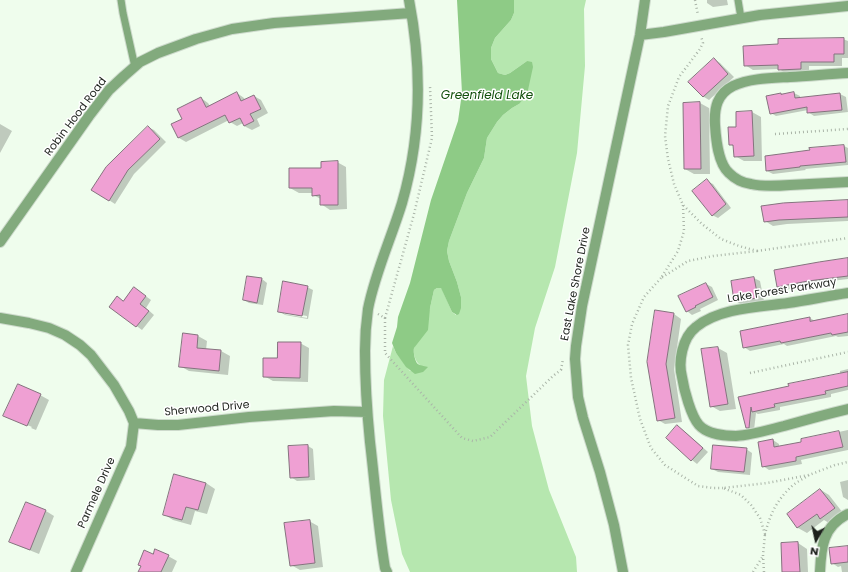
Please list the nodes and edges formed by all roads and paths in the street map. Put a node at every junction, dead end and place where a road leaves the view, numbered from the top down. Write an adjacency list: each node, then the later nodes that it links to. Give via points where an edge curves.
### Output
1 (121, 0): 12 (lane)
2 (409, 0): 8 (street)
3 (645, 0): 11 (street, East Lake Shore Drive)
4 (695, 0): 10 (path)
5 (738, 0): 9 (lane)
6 (834, 4): 7 (street); 9 (street)
7 (848, 6)
8 (411, 13): 12 (street, Robin Hood Road, via 274,22 232,29 158,52); 23 (street, via 417,68 416,131 402,203)
9 (741, 18): 10 (street)
10 (699, 26): 11 (street); 17 (path, via 702,43 679,77 668,106 665,136 674,184)
11 (640, 35): 39 (street, East Lake Shore Drive, via 582,306 575,359 578,397 614,526)
12 (135, 67): 19 (street, Robin Hood Road, via 109,90)
13 (848, 73): 16 (street, via 749,81 724,92 715,115 721,161 729,174 739,180 750,184 776,186)
14 (848, 129): 15 (path)
15 (776, 134)
16 (848, 182)
17 (683, 205): 20 (path, via 721,239); 21 (path, via 684,231 678,251)
18 (848, 238): 20 (path)
19 (0, 242)
20 (757, 251): 21 (path, via 688,261)
21 (661, 278): 33 (path, via 644,297 629,338 631,378 640,419 651,448 665,466 698,486)
22 (848, 293): 28 (street, Lake Forest Parkway, via 734,311 712,318 695,327 690,333 680,364 683,385 694,417 698,425 714,433 736,436 760,432)
23 (368, 310): 27 (path, via 385,318 385,353 462,438 473,442 490,437); 29 (street, via 365,340)
24 (0, 318): 30 (street, via 49,328 80,344 114,385)
25 (848, 352): 26 (path)
26 (750, 373)
27 (552, 376)
28 (848, 409)
29 (367, 412): 30 (street, Sherwood Drive, via 334,411 178,425); 38 (street, via 379,531)
30 (134, 423): 37 (street, Parmele Drive, via 132,447)
31 (848, 462): 32 (path)
32 (809, 475): 33 (path); 35 (path, via 791,487 777,503)
33 (724, 488): 35 (path, via 741,495 751,505 760,518)
34 (848, 514): 42 (street, via 827,532 820,557)
35 (765, 534): 36 (path)
36 (763, 556): 40 (path); 41 (path)
37 (76, 572)
38 (387, 572)
39 (623, 572)
40 (753, 572)
41 (764, 572)
42 (820, 572)

